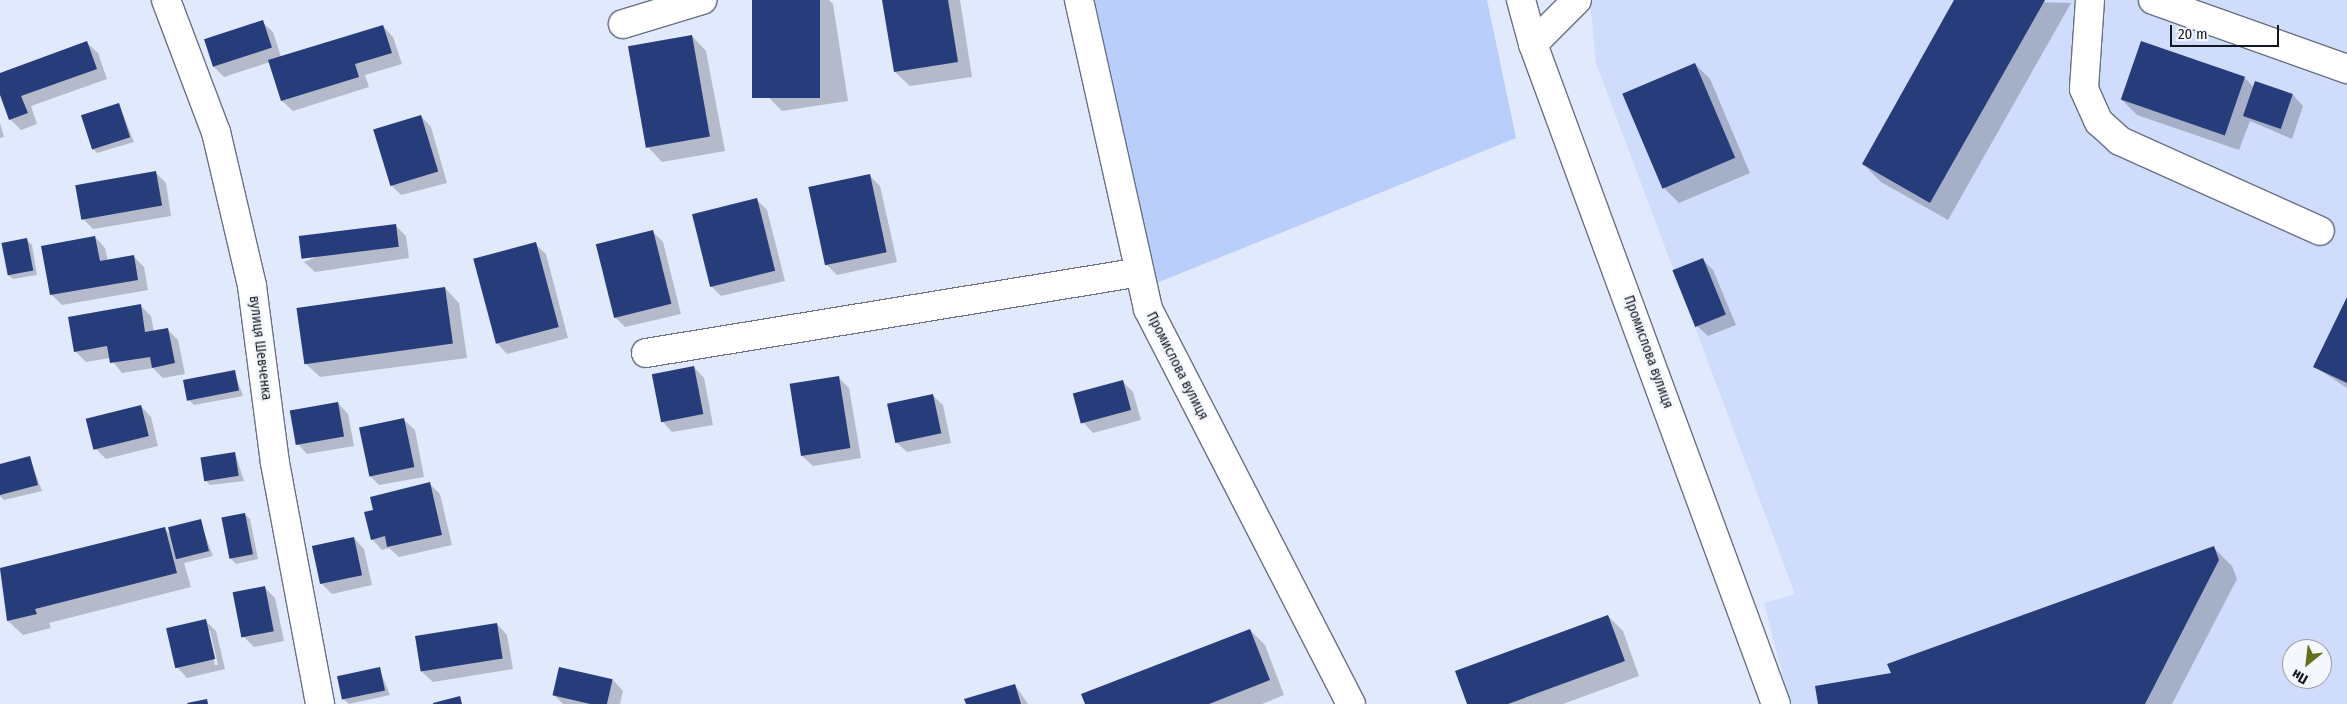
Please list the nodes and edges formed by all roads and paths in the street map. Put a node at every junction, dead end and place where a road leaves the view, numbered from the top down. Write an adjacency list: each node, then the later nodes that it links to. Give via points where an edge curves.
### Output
1 (166, 0): 14 (street, вулиця Шевченка, via 216,132 252,286 275,463)
2 (702, 0): 8 (street)
3 (1079, 0): 12 (street, Промислова вулиця)
4 (1521, 0): 9 (street, Промислова вулиця)
5 (1577, 0): 9 (street)
6 (2090, 0): 11 (street, via 2084,89 2099,122 2120,141)
7 (2153, 0): 10 (street)
8 (623, 24)
9 (1533, 44): 16 (street, Промислова вулиця)
10 (2347, 69)
11 (2320, 231)
12 (1136, 273): 13 (street); 15 (street, Промислова вулиця, via 1148,309)
13 (646, 353)
14 (320, 704)
15 (1351, 704)
16 (1776, 704)

